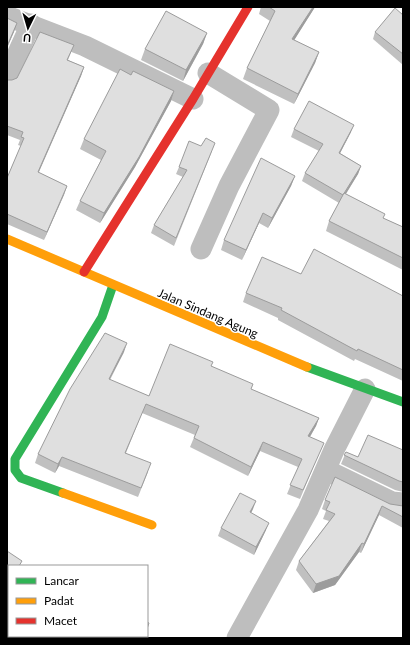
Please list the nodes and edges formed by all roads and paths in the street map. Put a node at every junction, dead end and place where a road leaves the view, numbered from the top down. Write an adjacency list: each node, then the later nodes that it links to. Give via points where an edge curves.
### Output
1 (248, 7): 4 (street)
2 (7, 16): 3 (street)
3 (31, 24): 5 (street); 6 (street, via 84,46)
4 (208, 73): 6 (street); 8 (street, via 269,110 229,186)
5 (7, 77)
6 (192, 99): 9 (street)
7 (7, 238): 9 (street, Jalan Sindang Agung)
8 (201, 249)
9 (84, 272): 10 (street, Jalan Sindang Agung)
10 (113, 285): 11 (street, Jalan Sindang Agung, via 306,367); 15 (street, via 102,316 15,459 14,468 21,478)
11 (365, 389): 12 (street, Jalan Sindang Agung); 13 (street)
12 (403, 402)
13 (326, 470): 14 (street, via 392,502); 16 (street, via 308,510)
14 (403, 503)
15 (152, 525)
16 (245, 623)

